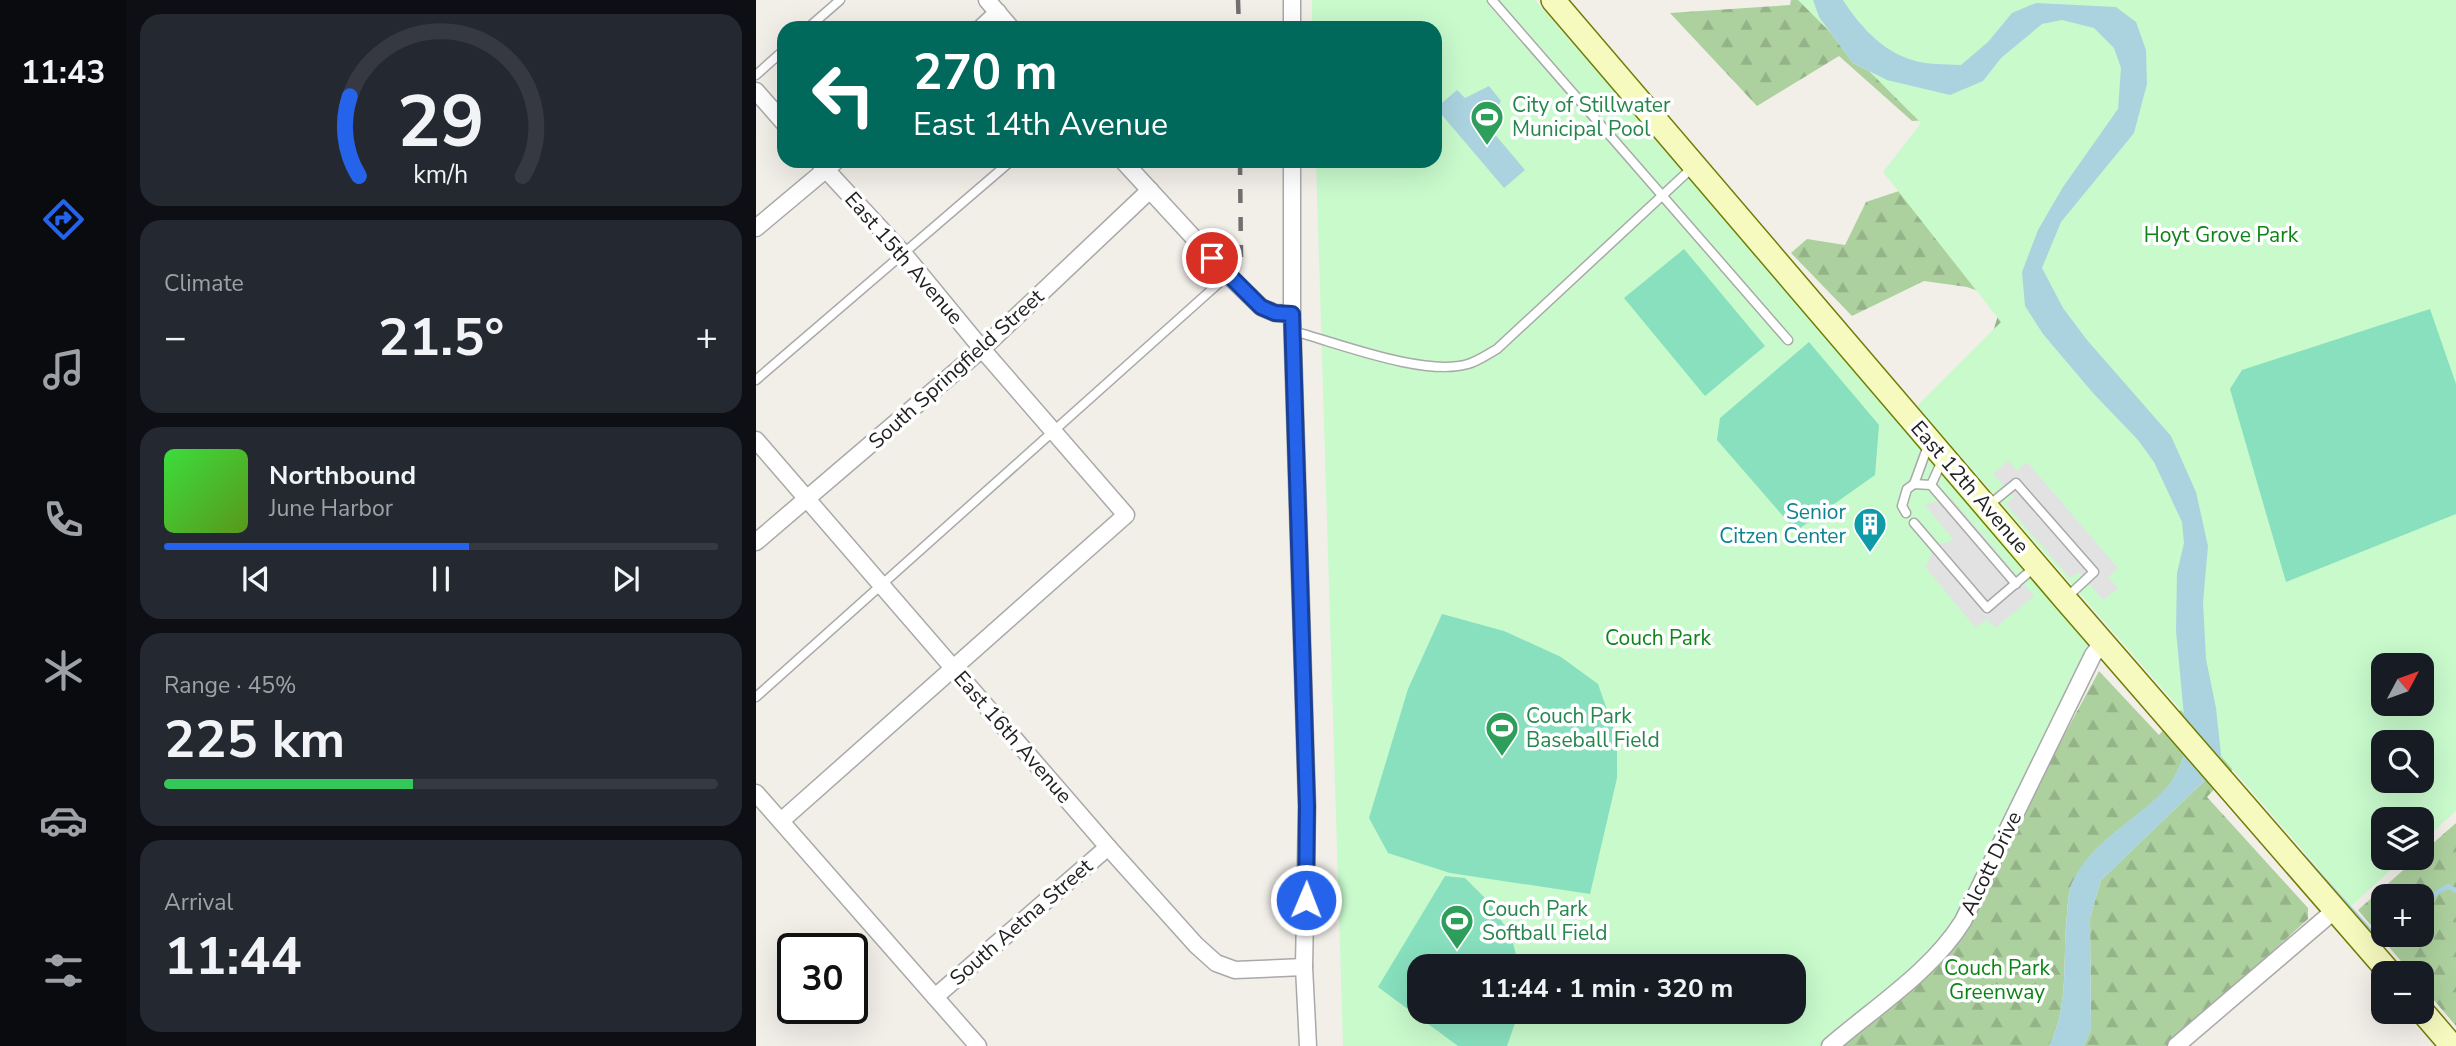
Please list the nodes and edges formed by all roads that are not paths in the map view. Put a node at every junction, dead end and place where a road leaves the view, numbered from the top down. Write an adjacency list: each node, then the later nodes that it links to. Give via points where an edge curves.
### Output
1 (840, 0): 6 (lane)
2 (1292, 0): 8 (street)
3 (1492, 0): 20 (lane)
4 (1553, 0): 13 (street, East 12th Avenue)
5 (993, 6): 7 (street)
6 (816, 21)
7 (1005, 21)
8 (1292, 21)
9 (777, 56): 10 (lane)
10 (756, 75)
11 (756, 91): 12 (street)
12 (777, 115)
13 (1695, 166): 20 (lane); 31 (street, East 12th Avenue)
14 (822, 168): 21 (street)
15 (829, 168): 22 (street, East 15th Avenue)
16 (1003, 168): 22 (lane)
17 (1130, 168): 19 (street)
18 (1292, 168): 24 (street)
19 (1150, 190): 23 (street); 27 (street, South Springfield Street)
20 (1663, 196): 25 (lane, via 1497,349 1468,364 1436,367); 26 (lane)
21 (756, 228)
22 (902, 253): 27 (street, East 15th Avenue); 28 (lane)
23 (1228, 275): 24 (street, via 1261,307); 29 (lane)
24 (1292, 314): 25 (street)
25 (1293, 331): 51 (street, via 1307,806)
26 (1788, 340)
27 (982, 349): 29 (street, East 15th Avenue); 34 (street, South Springfield Street)
28 (756, 380)
29 (1053, 431): 41 (lane); 44 (street, East 15th Avenue, via 1126,515)
30 (756, 440): 34 (street, East 16th Avenue)
31 (1937, 448): 32 (lane); 33 (lane); 35 (street, East 12th Avenue)
32 (1914, 484): 33 (lane); 36 (lane, via 1902,498)
33 (1931, 485): 40 (lane)
34 (807, 499): 38 (street, South Springfield Street); 41 (street, East 16th Avenue)
35 (1986, 507): 39 (street, East 12th Avenue); 42 (lane, via 2016,482 2094,572)
36 (1906, 513)
37 (1914, 523): 40 (lane, via 1987,608)
38 (756, 542)
39 (2037, 565): 40 (lane); 42 (street, East 12th Avenue)
40 (2016, 584)
41 (881, 585): 44 (street, East 16th Avenue); 45 (lane)
42 (2065, 599): 43 (street, East 12th Avenue)
43 (2103, 642): 49 (street, East 12th Avenue); 56 (street, Alcott Drive, via 1949,943)
44 (954, 669): 47 (street); 48 (street, East 16th Avenue)
45 (756, 697)
46 (756, 793): 47 (street)
47 (781, 821): 52 (street)
48 (1108, 847): 51 (street, East 16th Avenue, via 1216,963 1235,970); 52 (street, South Aetna Street)
49 (2335, 909): 50 (street, East 12th Avenue); 57 (street)
50 (2380, 961)
51 (1304, 967): 55 (street)
52 (935, 997): 54 (street)
53 (2433, 1024): 58 (street)
54 (978, 1046)
55 (1308, 1046)
56 (1830, 1046)
57 (2176, 1046)
58 (2452, 1046)

